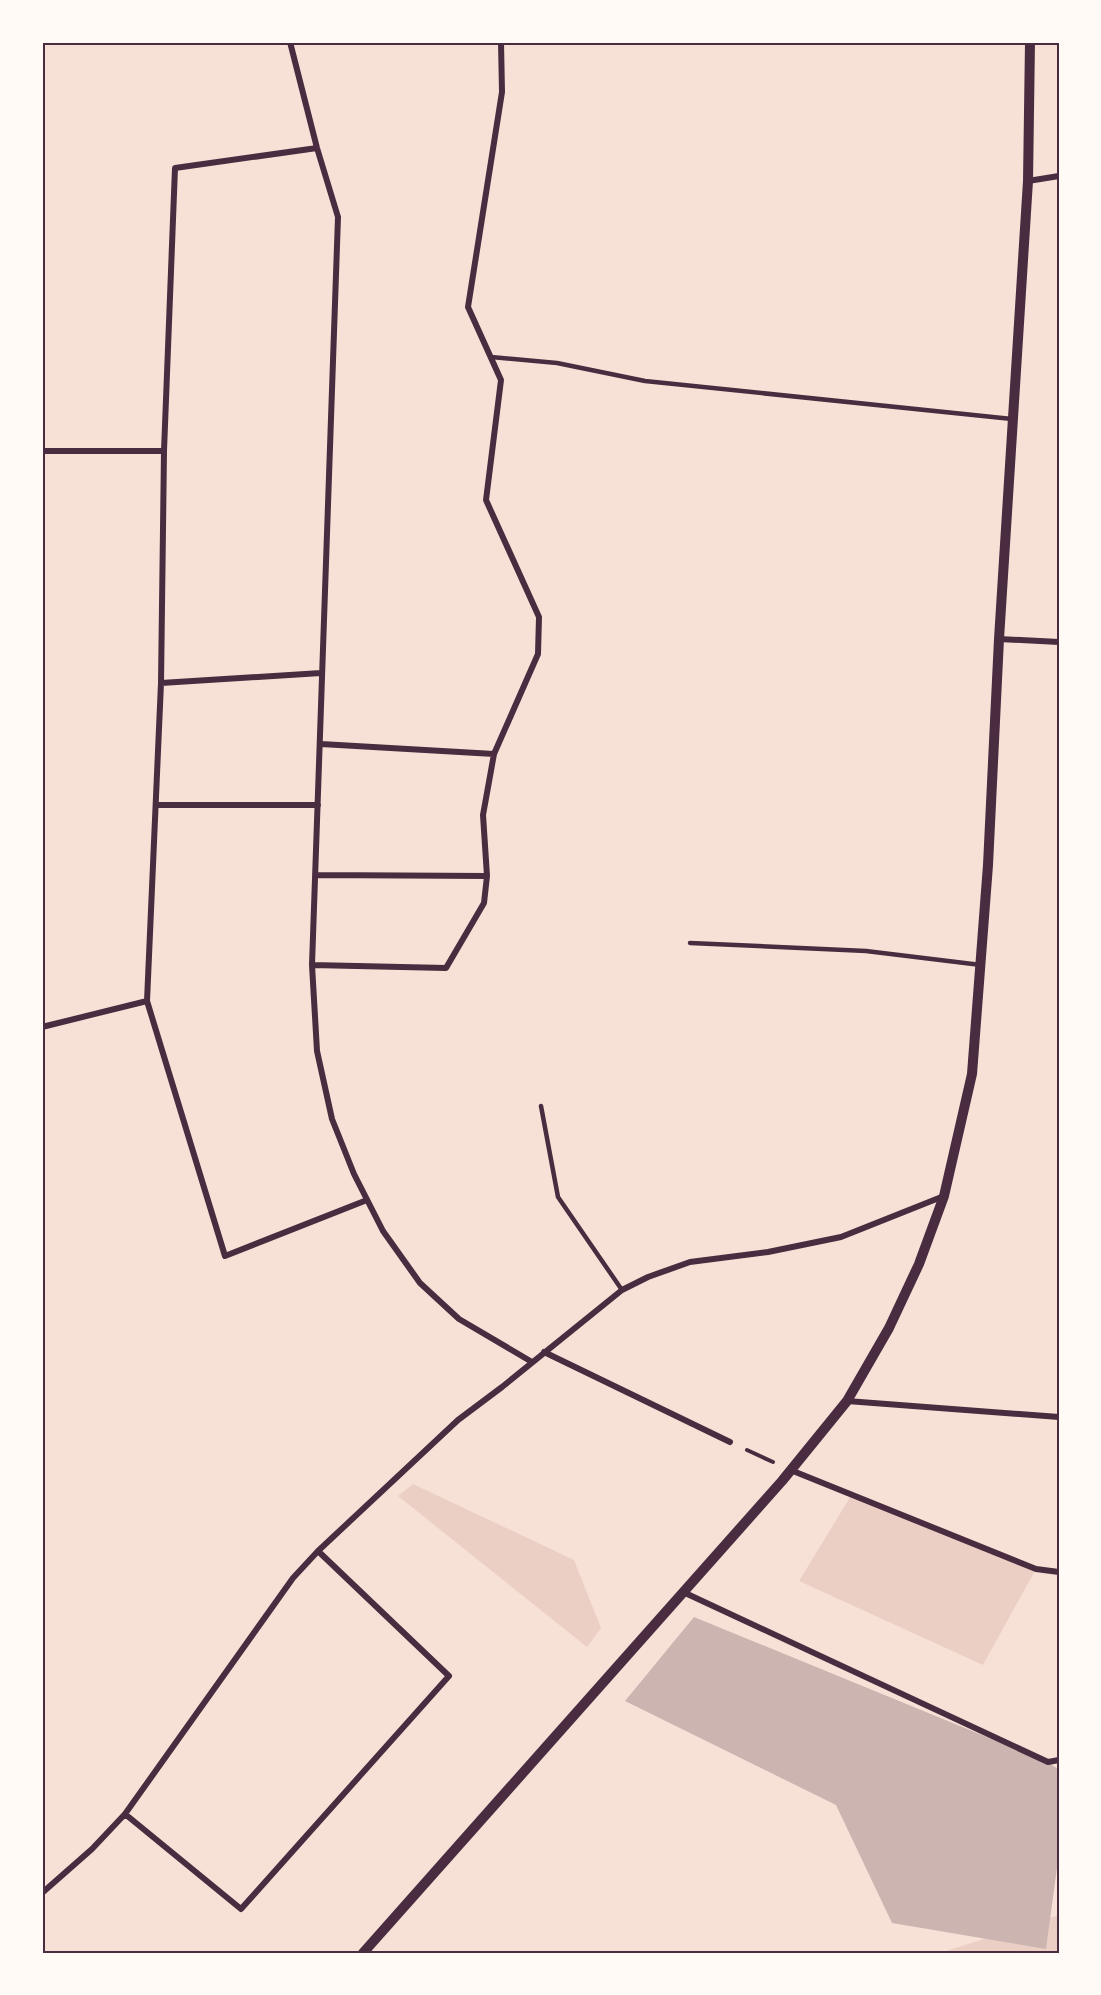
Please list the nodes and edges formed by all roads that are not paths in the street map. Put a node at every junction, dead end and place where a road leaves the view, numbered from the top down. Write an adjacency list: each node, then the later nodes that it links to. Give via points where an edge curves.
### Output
1 (290, 42): 4 (street)
2 (501, 42): 7 (street, via 502,92 468,307)
3 (1030, 42): 6 (street)
4 (317, 148): 9 (street, via 175,168); 13 (street, via 338,217)
5 (1059, 176): 6 (street)
6 (1028, 181): 8 (street)
7 (491, 357): 8 (lane, via 557,363 645,381); 16 (street, via 501,380 486,500 539,616 538,654)
8 (1012, 419): 11 (street)
9 (164, 451): 10 (street); 14 (street)
10 (42, 452)
11 (999, 639): 12 (street); 23 (street)
12 (1059, 642)
13 (321, 673): 14 (street); 15 (street)
14 (162, 683): 17 (street)
15 (321, 744): 16 (street); 18 (street)
16 (494, 754): 20 (street, via 483,815)
17 (156, 805): 18 (street); 24 (street)
18 (318, 805): 19 (street)
19 (316, 876): 20 (street); 22 (street)
20 (487, 876): 22 (street, via 484,903 446,968)
21 (690, 943): 23 (lane, via 866,951)
22 (312, 965): 28 (street, via 317,1051 332,1119)
23 (981, 965): 27 (street, via 972,1074)
24 (147, 1001): 25 (street); 28 (street, via 225,1256)
25 (42, 1027)
26 (541, 1106): 29 (lane, via 558,1197)
27 (944, 1196): 29 (street, via 841,1236 768,1252 690,1262); 32 (street, via 919,1264 889,1328)
28 (367, 1200): 31 (street, via 383,1231 420,1283 459,1319)
29 (622, 1290): 30 (street)
30 (544, 1352): 31 (street); 34 (street)
31 (532, 1362): 36 (street, via 458,1420)
32 (847, 1401): 33 (street); 38 (street)
33 (1059, 1418)
34 (730, 1442)
35 (793, 1471): 37 (street, via 1036,1569)
36 (318, 1551): 40 (street, via 293,1578); 40 (street, via 449,1676 241,1909)
37 (1059, 1572)
38 (683, 1592): 39 (street, via 1047,1762); 42 (street)
39 (1059, 1760)
40 (125, 1814): 41 (street)
41 (42, 1893)
42 (363, 1953)

